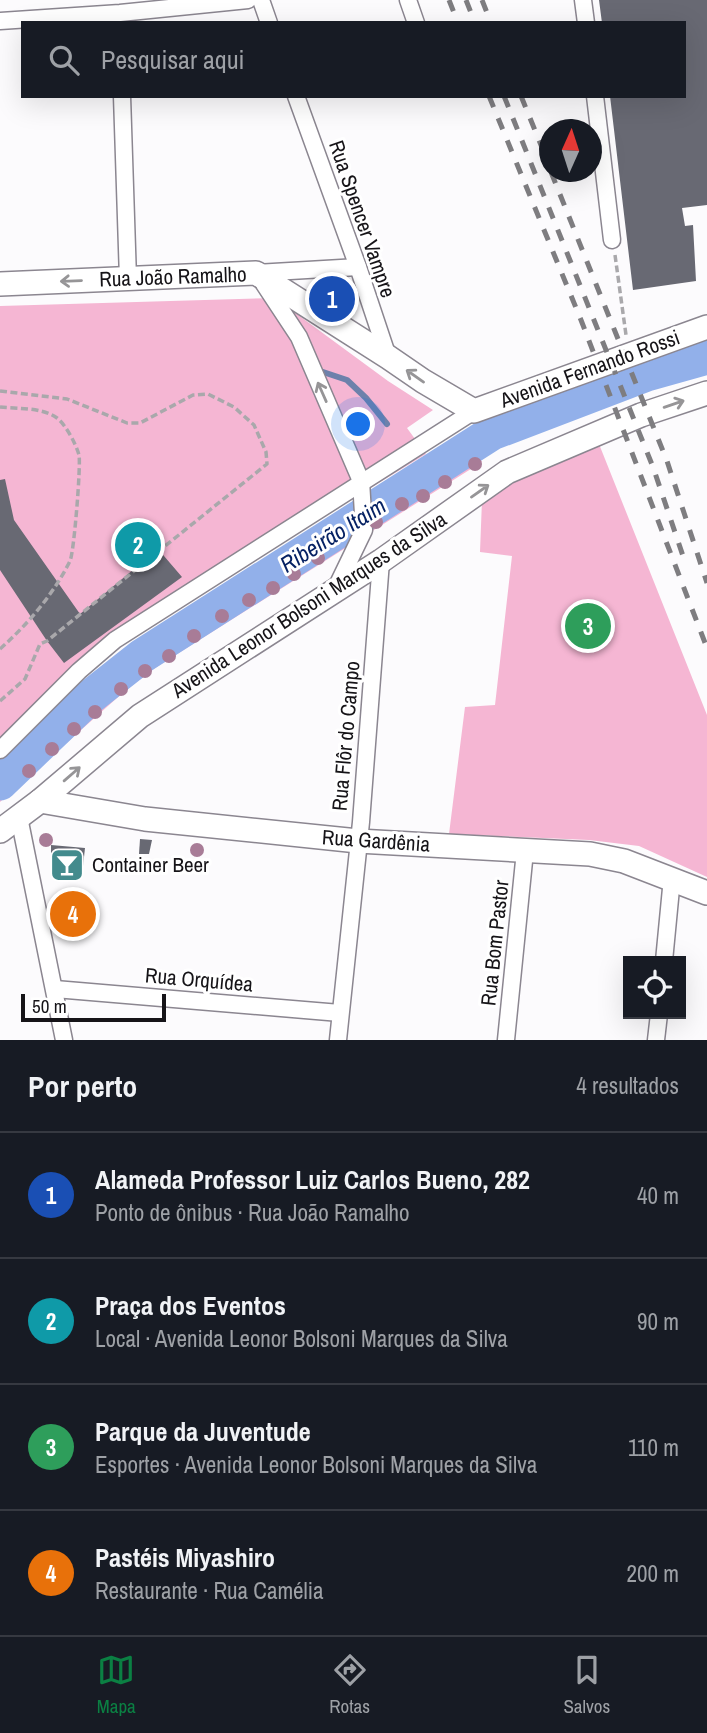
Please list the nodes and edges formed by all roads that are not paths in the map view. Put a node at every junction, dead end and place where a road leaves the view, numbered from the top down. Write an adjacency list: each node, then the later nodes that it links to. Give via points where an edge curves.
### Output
1 (248, 0): 5 (street)
2 (261, 0): 7 (street)
3 (408, 0): 8 (street)
4 (583, 0): 9 (street)
5 (120, 18): 6 (street)
6 (0, 21)
7 (268, 21)
8 (415, 21)
9 (586, 21)
10 (122, 98): 16 (street)
11 (297, 98): 14 (street, Rua Spencer Vampre)
12 (595, 98): 13 (street)
13 (612, 240)
14 (358, 267): 15 (street); 19 (street, Rua Spencer Vampre)
15 (256, 273): 16 (main road, Rua João Ramalho); 19 (main road, Rua João Ramalho); 22 (street, one-way to 15, via 299,337)
16 (128, 279): 17 (main road, Rua João Ramalho, one-way to 17)
17 (0, 284)
18 (707, 327): 21 (main road, Avenida Fernando Rossi)
19 (388, 357): 21 (main road, Rua João Ramalho, one-way to 19)
20 (707, 393): 23 (main road, Avenida Leonor Bolsoni Marques da Silva, one-way to 20, via 507,472 641,415)
21 (474, 411): 22 (street)
22 (361, 481): 24 (street, via 364,530); 25 (street, via 116,640)
23 (382, 561): 24 (main road, Avenida Leonor Bolsoni Marques da Silva); 29 (street, Rua Flôr do Campo)
24 (335, 590): 26 (main road, Avenida Leonor Bolsoni Marques da Silva, one-way to 24, via 140,716)
25 (0, 750)
26 (40, 802): 27 (main road, Avenida Leonor Bolsoni Marques da Silva); 29 (main road, Rua Gardênia, via 145,819)
27 (19, 817): 28 (main road, Avenida Leonor Bolsoni Marques da Silva); 34 (street)
28 (0, 831)
29 (358, 841): 30 (main road, Rua Gardênia); 35 (street, Rua Flôr do Campo)
30 (525, 851): 31 (main road, Rua Gardênia, via 590,854); 39 (street, Rua Bom Pastor)
31 (672, 878): 32 (main road, Rua Gardênia); 33 (street)
32 (707, 894)
33 (664, 956)
34 (55, 989): 35 (street, Rua Orquídea); 37 (street)
35 (340, 1013): 38 (street, Rua Flôr do Campo)
36 (658, 1019): 40 (street)
37 (64, 1040)
38 (338, 1040)
39 (506, 1040)
40 (656, 1040)

